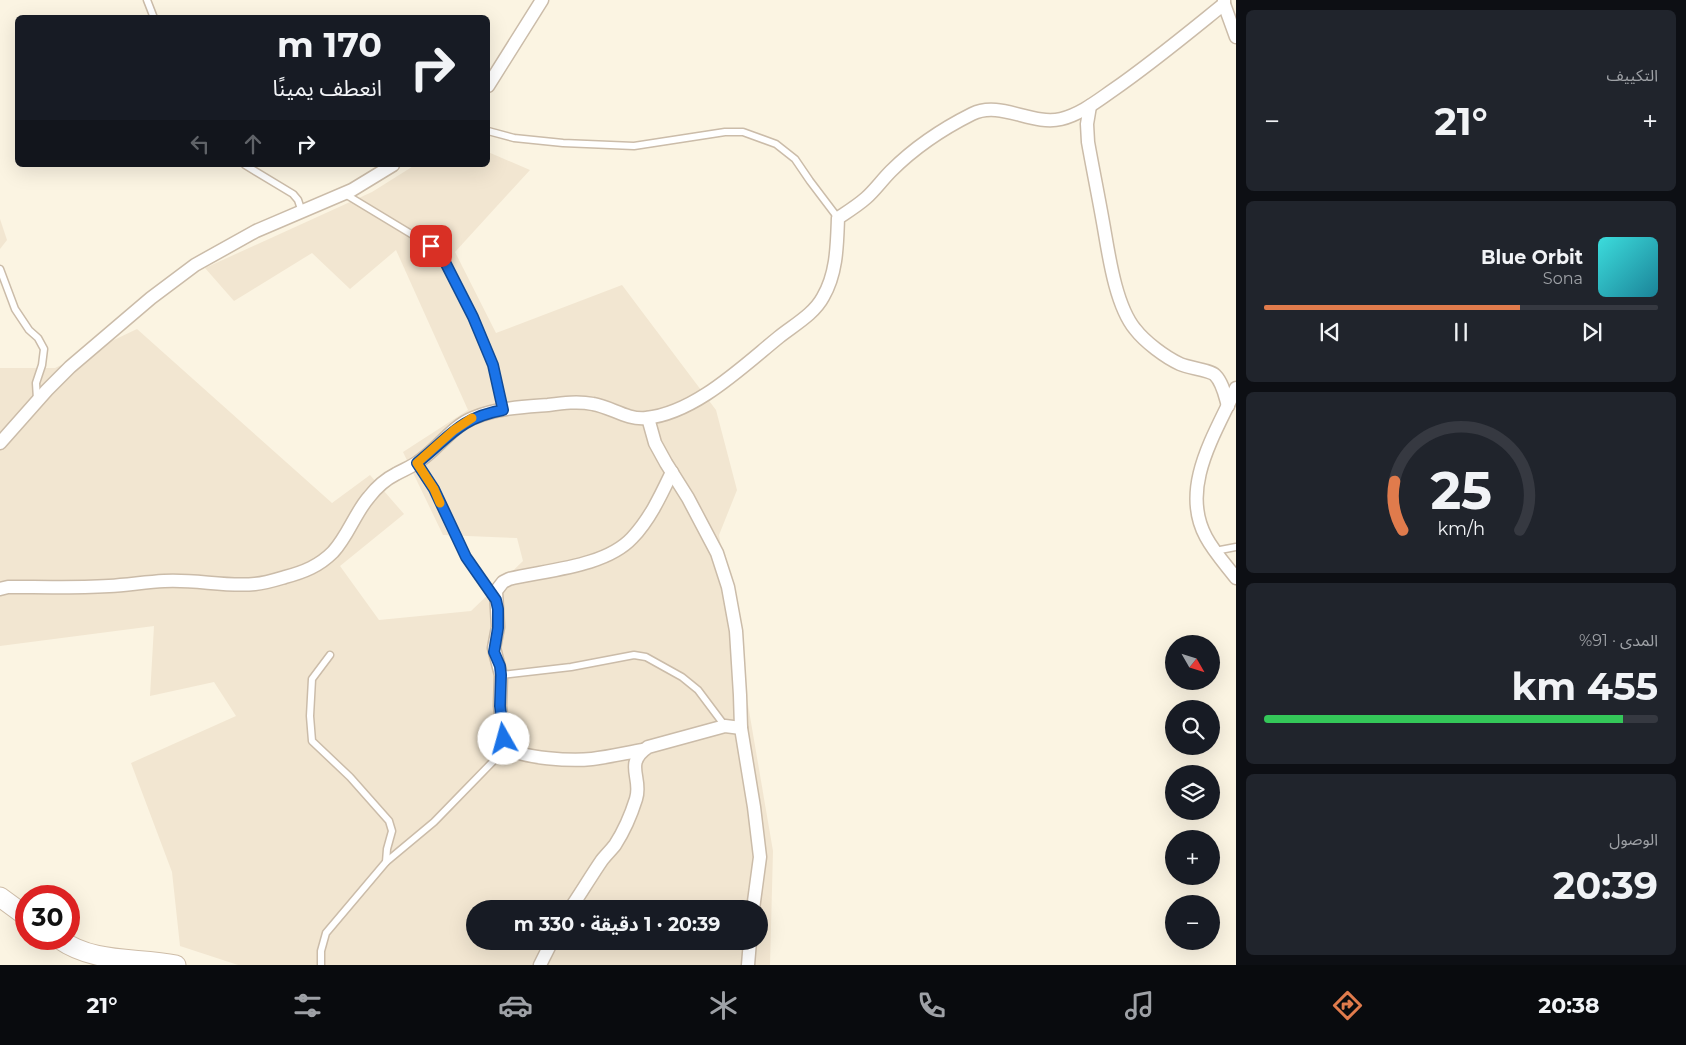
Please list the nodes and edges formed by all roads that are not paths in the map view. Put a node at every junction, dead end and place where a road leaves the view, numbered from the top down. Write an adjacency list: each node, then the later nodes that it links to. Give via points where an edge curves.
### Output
1 (147, 0): 4 (lane)
2 (542, 0): 6 (street)
3 (1224, 2): 5 (street); 7 (street, via 1139,72)
4 (153, 15)
5 (1236, 37)
6 (490, 83)
7 (1090, 106): 13 (street, via 1060,119 1046,120 986,110 973,113 923,144 865,199); 17 (street, via 1088,142 1120,301 1133,327 1144,340 1179,363 1214,374)
8 (490, 132): 13 (lane, via 514,138 562,143 634,146 743,132 776,144 795,158)
9 (248, 167): 12 (lane, via 293,194)
10 (390, 167): 11 (street)
11 (344, 194): 12 (street); 18 (lane, via 431,246 445,262 493,365)
12 (302, 212): 16 (street, via 256,231 180,275 93,346)
13 (838, 218): 19 (street, via 835,267 822,300 809,314 700,397 682,407)
14 (0, 269): 16 (lane, via 15,309 44,349 36,383)
15 (1236, 388): 17 (street)
16 (38, 401): 20 (street)
17 (1228, 406): 24 (street, via 1203,457 1197,488 1200,521)
18 (503, 410): 19 (street, via 570,402 590,403 625,415); 21 (street, via 470,419)
19 (648, 418): 22 (street, via 655,443)
20 (0, 444)
21 (417, 463): 26 (street, via 382,484 357,512 335,550 312,569 300,573 256,584 167,581); 27 (lane, via 434,489 466,557)
22 (672, 472): 27 (street, via 642,526 620,548 576,565 503,582 496,591); 31 (street, via 714,546 728,588 736,631)
23 (1236, 547): 24 (lane)
24 (1215, 551): 25 (street)
25 (1236, 578)
26 (0, 589)
27 (496, 600): 29 (street, via 498,628 494,652)
28 (330, 656): 34 (lane, via 312,678 312,741 389,820 392,831)
29 (501, 675): 30 (lane, via 634,655 646,657 698,690); 32 (street, via 500,706)
30 (725, 726): 31 (street); 33 (street)
31 (741, 728): 37 (street, via 760,858)
32 (507, 748): 33 (street, via 530,756 591,759); 34 (lane, via 434,822)
33 (643, 750): 36 (street, via 635,762 637,797 627,821 614,847)
34 (386, 862): 43 (lane, via 326,933)
35 (0, 897): 38 (street)
36 (576, 900)
37 (754, 900)
38 (15, 908)
39 (80, 949): 42 (street, via 111,959)
40 (548, 950): 44 (street)
41 (749, 950): 45 (street)
42 (172, 965)
43 (321, 965)
44 (540, 965)
45 (748, 965)

